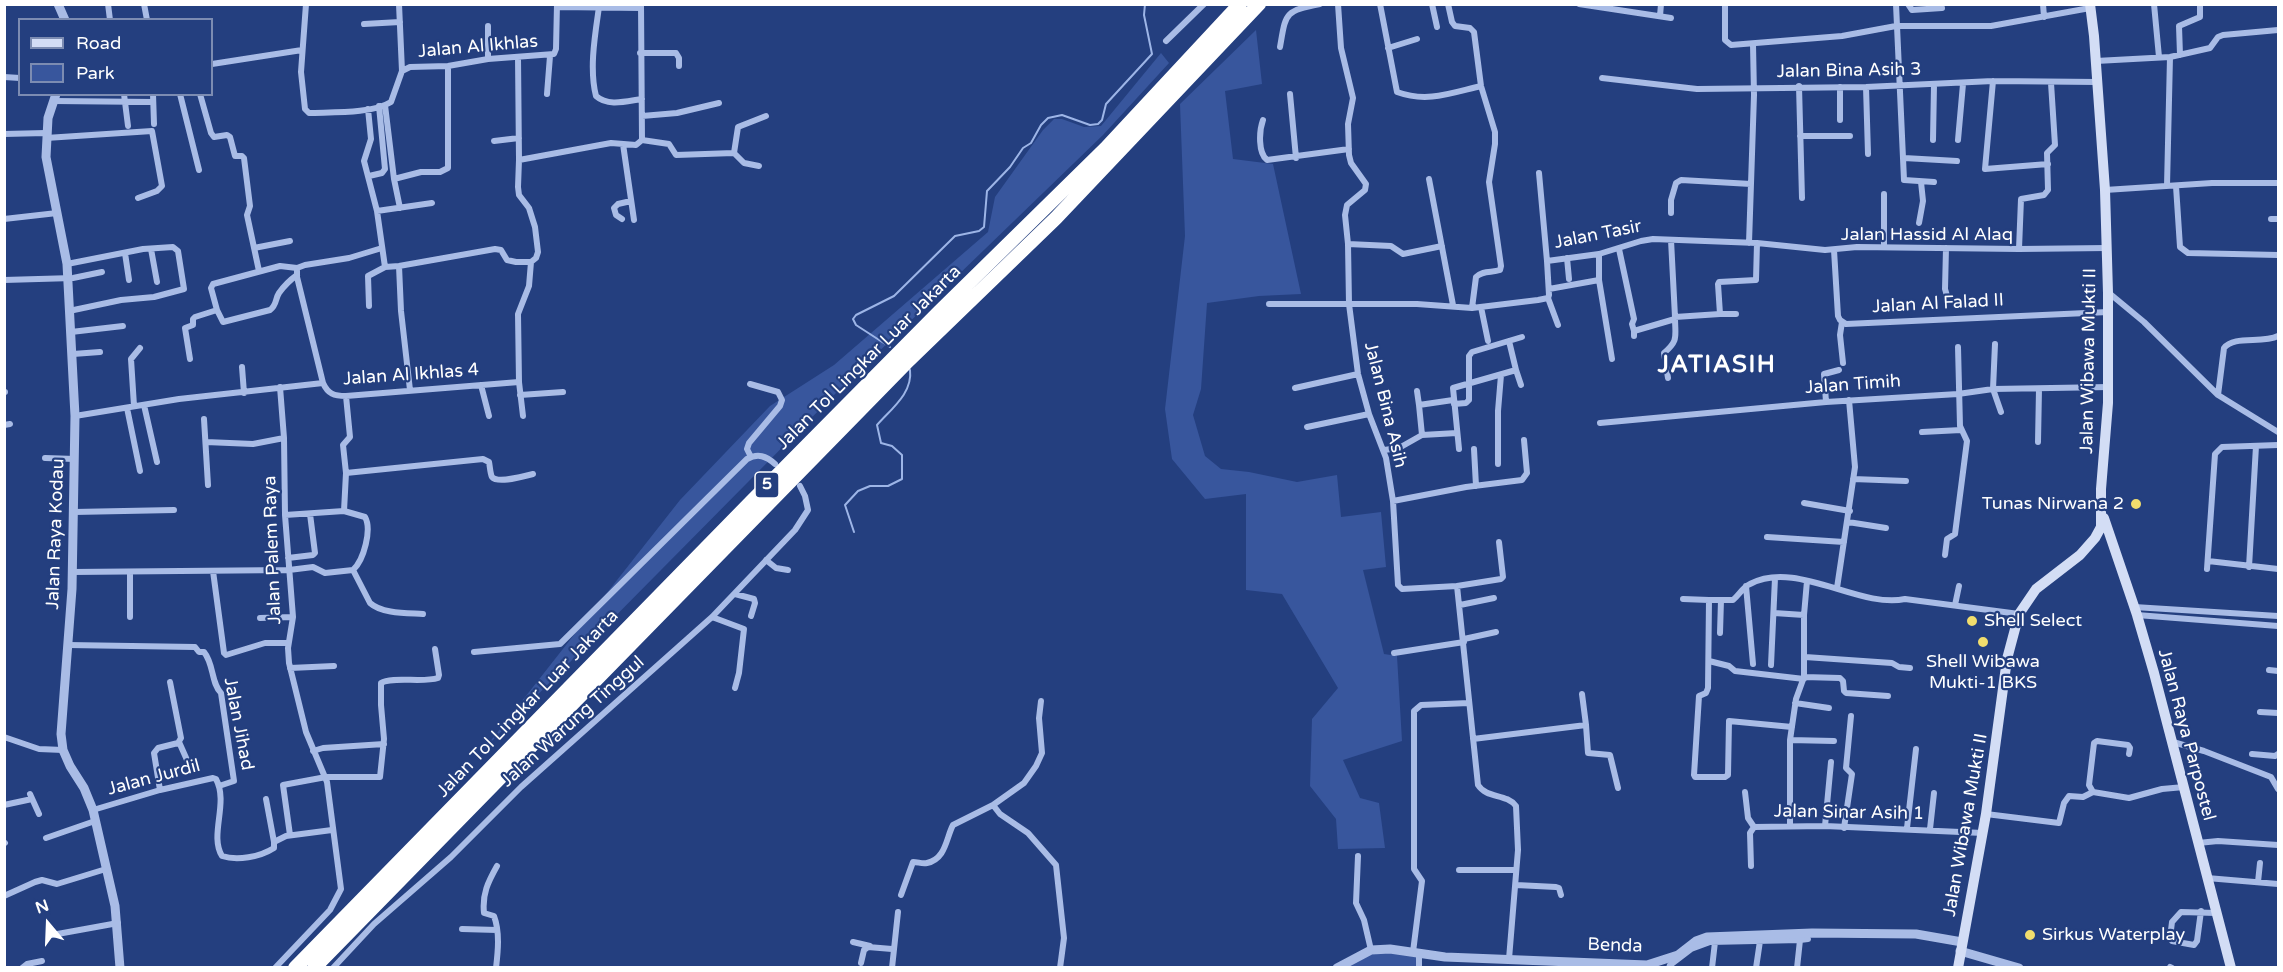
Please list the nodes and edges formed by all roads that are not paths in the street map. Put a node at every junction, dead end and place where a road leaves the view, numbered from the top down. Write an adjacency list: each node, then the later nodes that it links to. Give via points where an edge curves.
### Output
1 (58, 4): 29 (street)
2 (306, 4): 42 (street)
3 (399, 4): 31 (street)
4 (1203, 4): 38 (street)
5 (1240, 4): 433 (highway, Jalan Tol Lingkar Luar Jakarta / 5, via 1106,148 939,312)
6 (1259, 4): 434 (highway, Jalan Tol Lingkar Luar Jakarta / 5, via 1056,218 906,363)
7 (1320, 4): 40 (street, via 1288,14)
8 (1338, 4): 95 (street, Jalan Bina Asih, via 1341,48 1353,98)
9 (1380, 4): 41 (street)
10 (1432, 4): 35 (street)
11 (1448, 4): 63 (street, via 1455,26 1470,27 1474,32)
12 (1579, 4): 22 (street)
13 (1661, 4): 27 (street)
14 (1725, 4): 39 (street, via 1726,42)
15 (1896, 4): 34 (street)
16 (1908, 4): 26 (street, via 1912,10)
17 (2043, 4): 28 (street)
18 (2154, 4): 47 (street)
19 (2200, 4): 44 (street, via 2200,17 2179,26)
20 (557, 6): 24 (street); 45 (street, Jalan Al Ikhlas, via 556,49)
21 (641, 6): 24 (street); 43 (street)
22 (1599, 6): 25 (street)
23 (2090, 6): 28 (street); 50 (main road, Jalan Wibawa Mukti II)
24 (599, 7): 74 (street, via 596,96 615,103)
25 (1631, 8): 27 (street)
26 (1942, 8)
27 (1660, 16): 30 (street)
28 (2044, 17): 34 (street, via 1991,26)
29 (64, 18)
30 (1671, 18)
31 (400, 22): 32 (street); 54 (street)
32 (364, 24)
33 (488, 26): 49 (street)
34 (1896, 26): 39 (street, via 1842,36); 60 (street)
35 (1437, 27)
36 (2278, 30): 44 (street, via 2223,35 2210,48)
37 (1417, 39): 41 (street)
38 (1166, 41)
39 (1753, 44): 66 (street)
40 (1280, 47)
41 (1388, 48): 63 (street, via 1396,92 1425,98)
42 (302, 50): 51 (street); 78 (street, via 306,112)
43 (640, 53): 53 (street, via 676,53); 74 (street)
44 (2180, 55): 48 (street)
45 (550, 56): 46 (street, Jalan Al Ikhlas); 67 (street)
46 (518, 57): 49 (street, Jalan Al Ikhlas); 89 (street)
47 (2159, 57): 48 (street); 50 (street)
48 (2170, 57): 113 (street)
49 (488, 59): 52 (street, Jalan Al Ikhlas)
50 (2096, 61): 57 (main road, Jalan Wibawa Mukti II)
51 (213, 64)
52 (448, 66): 54 (street, Jalan Al Ikhlas, via 410,67); 107 (street, via 448,168)
53 (679, 66)
54 (402, 71): 77 (street, Jalan Al Ikhlas, via 391,102)
55 (1602, 78): 66 (street, Jalan Bina Asih 3, via 1688,88)
56 (1993, 81): 58 (street, Jalan Bina Asih 3); 59 (street, Jalan Bina Asih 3); 102 (street, via 1985,169)
57 (2097, 82): 58 (street, Jalan Bina Asih 3); 115 (main road, Jalan Wibawa Mukti II)
58 (2051, 83): 102 (street, via 2055,145 2048,151)
59 (1963, 84): 61 (street, Jalan Bina Asih 3); 92 (street)
60 (1899, 85): 61 (street, Jalan Bina Asih 3); 65 (street, Jalan Bina Asih 3); 99 (street)
61 (1934, 85): 91 (street)
62 (1799, 86): 64 (street, Jalan Bina Asih 3); 66 (street, Jalan Bina Asih 3); 87 (street)
63 (1481, 87): 175 (street, via 1495,132 1489,182 1501,266 1500,270 1476,277)
64 (1840, 87): 65 (street, Jalan Bina Asih 3); 82 (street)
65 (1866, 87): 97 (street)
66 (1753, 89): 112 (street)
67 (548, 94)
68 (1290, 94): 98 (street)
69 (124, 96): 75 (street)
70 (180, 96): 104 (street)
71 (201, 96): 144 (street, via 211,134 230,137 235,156 244,158 250,207 247,215)
72 (55, 98): 75 (street); 86 (street, Jalan Raya Kodau)
73 (153, 98): 75 (street); 83 (street)
74 (642, 99): 79 (street)
75 (124, 103): 84 (street)
76 (719, 103): 79 (street)
77 (382, 106): 78 (street); 106 (street, via 385,169); 107 (street)
78 (368, 109): 106 (street, via 370,139 364,161)
79 (642, 116): 90 (street)
80 (766, 116): 96 (street, via 738,127)
81 (1263, 120): 98 (street, via 1264,158)
82 (1840, 120)
83 (154, 124)
84 (128, 126)
85 (4, 134): 86 (street)
86 (46, 136): 117 (street, via 152,131 162,186); 123 (street, Jalan Raya Kodau)
87 (1800, 136): 88 (street); 118 (street)
88 (1850, 136)
89 (519, 138): 93 (street); 100 (street)
90 (642, 140): 94 (street, via 636,145); 96 (street, via 669,144 676,155)
91 (1933, 140)
92 (1958, 140)
93 (494, 141)
94 (623, 144): 100 (street); 119 (street)
95 (1348, 149): 98 (street); 137 (street, Jalan Bina Asih, via 1351,163 1366,184 1346,209)
96 (734, 153): 103 (street, via 744,163)
97 (1868, 154)
98 (1296, 158)
99 (1904, 158): 101 (street); 109 (street, via 1904,180)
100 (519, 160): 153 (street, via 519,195 529,208 537,240 538,252)
101 (1957, 161)
102 (2048, 164): 146 (street, via 2047,193 2020,202)
103 (759, 166)
104 (199, 170)
105 (1539, 173): 152 (street)
106 (369, 176): 122 (street)
107 (397, 178): 121 (street)
108 (1429, 179): 138 (street)
109 (1921, 182): 110 (street); 130 (street)
110 (1934, 182)
111 (2278, 183): 114 (street)
112 (1751, 184): 124 (street, via 1681,180 1672,192); 135 (street)
113 (2167, 186): 114 (street); 115 (street)
114 (2176, 186): 150 (street, via 2180,247 2184,251)
115 (2105, 190): 142 (main road, Jalan Wibawa Mukti II)
116 (1884, 194): 131 (street)
117 (138, 198)
118 (1802, 198)
119 (631, 201): 126 (street, via 614,208); 129 (street)
120 (432, 203): 121 (street)
121 (400, 208): 122 (street)
122 (377, 211): 140 (street)
123 (57, 213): 125 (street); 154 (street, Jalan Raya Kodau)
124 (1671, 213)
125 (4, 219)
126 (622, 219)
127 (2271, 219): 128 (street)
128 (2278, 219)
129 (634, 220)
130 (1919, 223)
131 (1884, 233): 132 (street); 139 (street)
132 (1858, 234)
133 (1671, 240): 135 (street, Jalan Tasir); 145 (street, Jalan Tasir, via 1641,241); 181 (street)
134 (290, 241): 144 (street)
135 (1749, 243): 136 (street, Jalan Hassid Al Alaq)
136 (1757, 243): 147 (street, Jalan Hassid Al Alaq); 179 (street, via 1756,280 1718,283)
137 (1348, 244): 138 (street, via 1391,246 1403,254); 171 (street, Jalan Bina Asih)
138 (1442, 246): 172 (street)
139 (1884, 247): 141 (street, Jalan Hassid Al Alaq); 147 (street, Jalan Hassid Al Alaq)
140 (382, 248): 156 (street); 158 (street, via 305,265)
141 (1946, 248): 146 (street, Jalan Hassid Al Alaq); 169 (street)
142 (2107, 248): 146 (street, Jalan Hassid Al Alaq); 167 (main road, Jalan Wibawa Mukti II)
143 (151, 249): 148 (street); 165 (street); 177 (street, via 177,249 184,291)
144 (254, 249): 157 (street)
145 (1619, 249): 149 (street, Jalan Tasir); 181 (street, via 1634,334)
146 (2019, 249)
147 (1834, 250): 182 (street, via 1838,316)
148 (125, 252): 154 (street); 163 (street)
149 (1599, 254): 151 (street, Jalan Tasir); 164 (street)
150 (2278, 255)
151 (1567, 258): 152 (street, Jalan Tasir); 161 (street)
152 (1547, 261): 166 (street, Jalan Tasir)
153 (531, 262): 155 (street, via 510,262 501,250 495,249); 204 (street, via 530,286 518,314)
154 (67, 264): 160 (street, Jalan Raya Kodau)
155 (399, 266): 156 (street); 215 (street)
156 (385, 267): 173 (street, via 368,276)
157 (259, 271): 158 (street, via 280,266); 176 (street, via 213,284)
158 (297, 271): 176 (street, via 270,310 224,322); 205 (street, Jalan Al Ikhlas 4)
159 (102, 272): 160 (street)
160 (68, 278): 162 (street); 177 (street, Jalan Raya Kodau)
161 (1569, 279)
162 (4, 280)
163 (129, 280)
164 (1599, 280): 166 (street); 196 (street)
165 (157, 282)
166 (1549, 289): 168 (street, Jalan Tasir)
167 (2108, 293): 178 (main road, Jalan Wibawa Mukti II); 221 (street, via 2144,322)
168 (1548, 298): 174 (street); 183 (street)
169 (1948, 299)
170 (1269, 304): 171 (street)
171 (1349, 304): 172 (street); 201 (street, Jalan Bina Asih)
172 (1453, 305): 175 (street)
173 (369, 306)
174 (1480, 307): 175 (street); 188 (street)
175 (1473, 308)
176 (217, 310): 195 (street, via 195,317 194,325 185,328)
177 (69, 311): 185 (street, Jalan Raya Kodau)
178 (2108, 312): 182 (street, Jalan Al Falad II); 211 (main road, Jalan Wibawa Mukti II)
179 (1720, 314): 180 (street); 181 (street)
180 (1736, 314)
181 (1675, 318): 203 (street, via 1676,339 1664,353)
182 (1842, 322): 197 (street)
183 (1558, 325)
184 (123, 326): 185 (street)
185 (71, 332): 194 (street, Jalan Raya Kodau)
186 (2278, 336): 221 (street, via 2228,344 2224,348)
187 (1522, 338): 189 (street)
188 (1488, 341)
189 (1509, 341): 199 (street); 206 (street, via 1472,352)
190 (1995, 344): 213 (street)
191 (1958, 347): 219 (street)
192 (140, 348): 228 (street, via 131,360)
193 (100, 352): 194 (street)
194 (73, 354): 231 (street, Jalan Raya Kodau)
195 (190, 359)
196 (1612, 359)
197 (1843, 363)
198 (242, 367): 218 (street)
199 (1516, 370): 202 (street); 209 (street)
200 (1839, 370): 225 (street, via 1824,374)
201 (1358, 374): 212 (street); 230 (street, Jalan Bina Asih)
202 (1501, 375): 206 (street); 256 (street)
203 (1668, 378)
204 (519, 382): 208 (street, Jalan Al Ikhlas 4); 220 (street)
205 (323, 383): 210 (street); 222 (street, Jalan Al Ikhlas 4, via 333,395)
206 (1469, 383): 224 (street, via 1454,387); 224 (street, via 1468,402)
207 (750, 384): 251 (street, via 778,392 782,400 749,443)
208 (481, 385): 215 (street, Jalan Al Ikhlas 4); 232 (street)
209 (1521, 385)
210 (280, 387): 218 (street); 242 (street, Jalan Palem Raya)
211 (2109, 387): 214 (street, Jalan Timih); 271 (main road, Jalan Wibawa Mukti II)
212 (1295, 388)
213 (1993, 389): 214 (street, Jalan Timih); 219 (street, Jalan Timih); 229 (street)
214 (2039, 389): 245 (street)
215 (410, 390): 222 (street, Jalan Al Ikhlas 4)
216 (1417, 391): 227 (street)
217 (563, 392): 220 (street)
218 (244, 393): 226 (street)
219 (1959, 394): 223 (street, Jalan Timih); 237 (street)
220 (520, 395): 233 (street)
221 (2218, 395): 239 (street)
222 (346, 396): 258 (street, via 350,437 343,445)
223 (1850, 400): 225 (street, Jalan Timih); 260 (street)
224 (1454, 402): 227 (street); 240 (street)
225 (1826, 402): 235 (street, Jalan Timih)
226 (144, 405): 228 (street); 254 (street)
227 (1419, 405): 241 (street)
228 (130, 407): 231 (street); 257 (street)
229 (2001, 411)
230 (1369, 414): 236 (street); 250 (street, Jalan Bina Asih)
231 (75, 416): 253 (street, Jalan Raya Kodau)
232 (489, 416)
233 (523, 416)
234 (204, 419): 244 (street)
235 (1600, 423)
236 (1307, 428)
237 (1961, 430): 238 (street); 279 (street, via 1967,441 1955,534 1947,539)
238 (1922, 432)
239 (2278, 432)
240 (1457, 433): 241 (street); 248 (street)
241 (1422, 435): 250 (street, via 1399,448)
242 (284, 438): 244 (street, via 253,444); 273 (street, Jalan Palem Raya)
243 (1524, 440): 264 (street, via 1527,473 1522,480)
244 (206, 442): 262 (street)
245 (2037, 442)
246 (2278, 445): 247 (street)
247 (2256, 446): 282 (street, via 2222,447 2215,454); 283 (street)
248 (1458, 449)
249 (1474, 449): 264 (street)
250 (1384, 450): 265 (street, Jalan Bina Asih)
251 (751, 457): 255 (street, via 765,456); 325 (street, via 560,644)
252 (45, 458): 253 (street)
253 (75, 459): 269 (street, Jalan Raya Kodau)
254 (157, 462)
255 (775, 464)
256 (1498, 464)
257 (140, 471)
258 (346, 473): 259 (street, via 483,459 489,462 496,480); 270 (street)
259 (532, 474)
260 (1853, 479): 261 (street); 268 (street)
261 (1906, 482)
262 (208, 485)
263 (800, 486): 281 (street, Jalan Warung Tinggul, via 808,510)
264 (1476, 486): 265 (street)
265 (1393, 501): 294 (street, Jalan Bina Asih, via 1398,585 1402,589)
266 (1804, 503): 268 (street)
267 (174, 510): 269 (street)
268 (1850, 511): 274 (street)
269 (74, 512): 290 (street, Jalan Raya Kodau)
270 (344, 512): 272 (street); 287 (street, via 367,520 364,550)
271 (2102, 513): 305 (main road, Jalan Raya Parpostel); 309 (main road, Jalan Wibawa Mukti II, via 2096,538 2037,589)
272 (310, 514): 273 (street); 280 (street, via 315,553)
273 (285, 515): 280 (street, Jalan Palem Raya)
274 (1848, 522): 275 (street); 278 (street)
275 (1886, 528)
276 (1767, 537): 278 (street)
277 (1499, 542): 294 (street, via 1503,577)
278 (1844, 542): 297 (street)
279 (1945, 555)
280 (288, 558): 286 (street, Jalan Palem Raya)
281 (766, 560): 288 (street, via 776,568); 298 (street, Jalan Warung Tinggul)
282 (2208, 561): 283 (street); 284 (street)
283 (2249, 567): 285 (street)
284 (2207, 569)
285 (2278, 569)
286 (289, 570): 287 (street); 289 (street); 314 (street, Jalan Palem Raya)
287 (353, 570): 308 (street, via 375,607)
288 (788, 570)
289 (213, 571): 291 (street); 322 (street, via 225,655 265,643)
290 (72, 572): 291 (street); 323 (street, Jalan Raya Kodau)
291 (130, 572): 313 (street)
292 (1775, 578): 293 (street); 295 (street); 307 (street)
293 (1807, 581): 297 (street); 310 (street)
294 (1457, 586): 303 (street)
295 (1746, 586): 302 (street, via 1733,600); 329 (street)
296 (1959, 586): 304 (street)
297 (1837, 588): 304 (street, via 1886,601 1905,599)
298 (735, 594): 311 (street, via 754,600); 315 (street, Jalan Warung Tinggul)
299 (1494, 598): 303 (street)
300 (1683, 599): 301 (street)
301 (1709, 600): 302 (street); 328 (street)
302 (1721, 600): 320 (street)
303 (1460, 605): 321 (street)
304 (1955, 605): 309 (street)
305 (2135, 611): 306 (street); 317 (street); 355 (main road, Jalan Raya Parpostel)
306 (2204, 612): 312 (street); 317 (street)
307 (1774, 613): 310 (street); 330 (street)
308 (423, 614)
309 (2019, 614): 379 (main road, Jalan Wibawa Mukti II, via 2007,658)
310 (1804, 615): 327 (street)
311 (751, 616)
312 (2276, 616): 318 (street)
313 (130, 617)
314 (293, 617): 316 (street); 322 (street, Jalan Palem Raya)
315 (712, 617): 338 (street, via 744,629); 436 (street, Jalan Warung Tinggul, via 521,787 451,857 374,924)
316 (260, 618)
317 (2204, 620): 318 (street)
318 (2276, 626)
319 (1496, 633): 321 (street)
320 (1720, 633)
321 (1464, 640): 326 (street); 342 (street)
322 (288, 643): 332 (street, Jalan Palem Raya)
323 (68, 645): 358 (street, Jalan Raya Kodau, via 61,723); 366 (street, Jalan Jihad, via 195,647 204,652 221,693 234,781)
324 (435, 649): 356 (street, via 438,678 381,683)
325 (474, 652)
326 (1394, 653)
327 (1805, 657): 333 (street, via 1892,663); 336 (street)
328 (1709, 662): 336 (street, via 1735,671); 349 (street, via 1708,688 1699,696 1695,777 1728,775 1729,721)
329 (1754, 664)
330 (1771, 665)
331 (334, 666): 332 (street)
332 (290, 668): 359 (street, Jalan Palem Raya)
333 (1910, 668)
334 (2269, 670): 335 (street)
335 (2278, 670)
336 (1804, 678): 340 (street, via 1840,678 1846,693); 343 (street)
337 (170, 682): 354 (street)
338 (735, 688)
339 (1582, 694): 348 (street)
340 (1888, 696)
341 (1041, 700): 375 (street, via 1042,753 1024,783)
342 (1469, 703): 351 (street); 425 (street, via 1421,705 1414,711 1414,869 1422,881)
343 (1796, 703): 344 (street); 349 (street)
344 (1829, 708)
345 (2260, 712): 346 (street)
346 (2278, 713)
347 (1851, 716): 384 (street, via 1846,768 1852,774)
348 (1586, 725): 351 (street); 368 (street, via 1588,753 1610,755)
349 (1792, 727): 352 (street)
350 (7, 739): 358 (street, via 39,749)
351 (1473, 739): 400 (street, via 1480,789 1507,797 1516,806)
352 (1790, 740): 353 (street); 381 (street)
353 (1834, 741)
354 (179, 742): 363 (street); 370 (street, via 154,753)
355 (2173, 742): 367 (main road, Jalan Raya Parpostel); 369 (street, via 2271,777)
356 (384, 744): 359 (street); 365 (street, via 380,777)
357 (1916, 749): 385 (street)
358 (63, 750): 377 (street, Jalan Raya Kodau)
359 (313, 751): 365 (street, Jalan Palem Raya)
360 (2129, 754): 372 (street, via 2128,745 2094,743 2089,785)
361 (2252, 754): 362 (street)
362 (2278, 754)
363 (188, 759)
364 (1831, 762): 382 (street)
365 (326, 777): 387 (street, Jalan Palem Raya); 389 (street, via 283,785)
366 (219, 786): 370 (street, Jalan Jurdil, via 213,778); 391 (street, Jalan Jurdil, via 217,844 222,856 233,860 264,853 274,848)
367 (2184, 787): 372 (street, via 2129,798); 392 (main road, Jalan Raya Parpostel)
368 (1618, 788)
369 (2278, 789)
370 (160, 790): 377 (street, Jalan Jurdil)
371 (1745, 792): 383 (street, via 1748,818)
372 (2093, 792): 379 (street, via 2083,798 2066,798 2059,823)
373 (1934, 793): 386 (street)
374 (266, 799): 391 (street)
375 (993, 805): 405 (street, via 953,825 947,846 935,859 928,863 913,862); 439 (street, via 1028,833 1056,865 1064,938)
376 (4, 806): 378 (street, via 31,796)
377 (93, 810): 380 (street, Jalan Raya Kodau)
378 (39, 814)
379 (1986, 814): 388 (main road, Jalan Wibawa Mukti II)
380 (95, 822): 390 (street); 398 (street, Jalan Raya Kodau)
381 (1790, 825): 382 (street, Jalan Sinar Asih 1); 383 (street, Jalan Sinar Asih 1)
382 (1824, 826): 384 (street, Jalan Sinar Asih 1)
383 (1755, 827): 397 (street, Jalan Sinar Asih 1, via 1750,833)
384 (1844, 828): 385 (street, Jalan Sinar Asih 1)
385 (1906, 828): 386 (street, Jalan Sinar Asih 1)
386 (1930, 829): 388 (street, Jalan Sinar Asih 1)
387 (332, 830): 389 (street); 420 (street, Jalan Palem Raya, via 341,889 330,910)
388 (1983, 833): 422 (main road, Jalan Wibawa Mukti II)
389 (290, 835): 391 (street)
390 (46, 838)
391 (274, 842)
392 (2198, 843): 393 (street, via 2218,840); 401 (main road, Jalan Raya Parpostel)
393 (2278, 845)
394 (1358, 856): 424 (street, via 1356,903)
395 (2260, 862): 402 (street)
396 (497, 866): 413 (street, via 487,885 483,911 494,916)
397 (1751, 866)
398 (106, 869): 407 (street, via 57,884 42,880); 411 (street, Jalan Raya Kodau)
399 (1459, 870): 400 (street)
400 (1516, 870): 404 (street)
401 (2207, 878): 402 (street); 410 (main road, Jalan Raya Parpostel)
402 (2258, 882): 403 (street)
403 (2278, 884)
404 (1516, 885): 406 (street, via 1557,886); 426 (street)
405 (902, 895)
406 (1561, 895)
407 (4, 896)
408 (2201, 911): 408 (street, via 2194,945 2172,941 2175,917 2181,912); 410 (street)
409 (898, 912): 423 (street)
410 (2216, 913): 448 (main road, Jalan Raya Parpostel)
411 (118, 924): 414 (street); 431 (street, Jalan Raya Kodau)
412 (462, 929): 413 (street)
413 (497, 930): 437 (street)
414 (51, 936)
415 (1808, 939): 416 (street)
416 (1800, 940): 417 (street); 445 (street)
417 (1760, 941): 419 (street); 444 (street)
418 (853, 942): 421 (street)
419 (1715, 942): 442 (street, via 1691,949); 443 (street)
420 (301, 943): 432 (street, Jalan Palem Raya); 435 (street)
421 (872, 946): 423 (street); 428 (street, via 864,950)
422 (1961, 946): 426 (street, Benda, via 1916,934 1812,933 1707,937 1677,955 1647,966); 446 (main road, Jalan Wibawa Mukti II); 447 (street, Benda)
423 (892, 949): 438 (street)
424 (1371, 950): 425 (street, Benda); 440 (street, Benda)
425 (1416, 953): 429 (street, Benda); 441 (street)
426 (1509, 959): 429 (street, Benda)
427 (42, 961): 430 (street)
428 (861, 963)
429 (1493, 963)
430 (22, 968)
431 (120, 968)
432 (275, 968)
433 (295, 968)
434 (314, 968)
435 (326, 968)
436 (333, 968)
437 (496, 968)
438 (892, 968)
439 (1060, 968)
440 (1337, 968)
441 (1419, 968)
442 (1669, 968)
443 (1712, 968)
444 (1756, 968)
445 (1797, 968)
446 (1958, 968)
447 (2019, 968)
448 (2231, 968)

